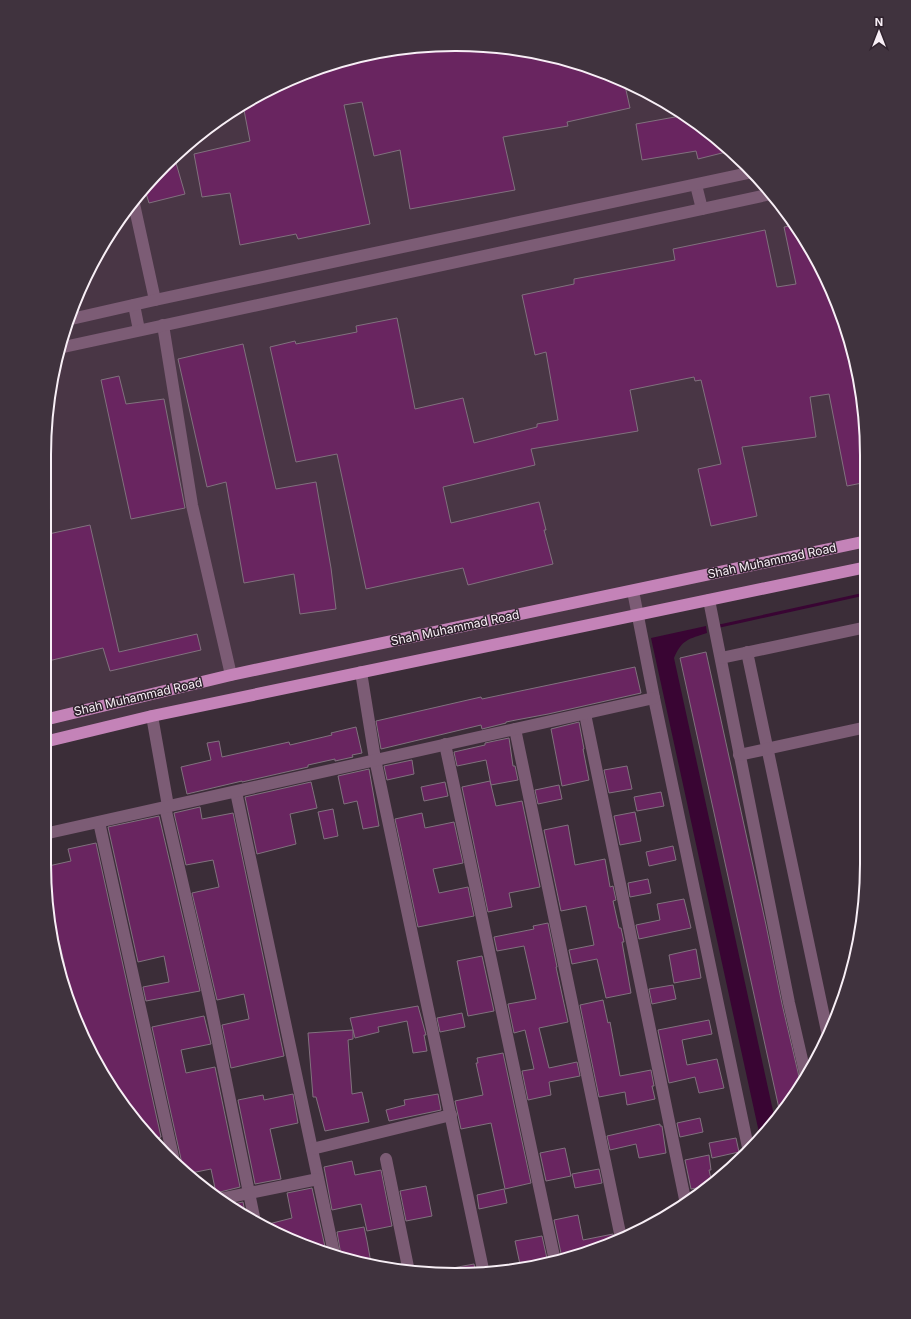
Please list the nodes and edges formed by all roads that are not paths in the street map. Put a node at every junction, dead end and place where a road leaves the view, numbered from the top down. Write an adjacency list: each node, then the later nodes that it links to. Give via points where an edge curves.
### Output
1 (746, 174): 2 (street)
2 (696, 185): 5 (street); 6 (street)
3 (765, 195): 5 (street)
4 (135, 209): 6 (street)
5 (702, 209): 9 (street)
6 (155, 300): 7 (street)
7 (134, 304): 8 (street); 10 (street)
8 (75, 318)
9 (163, 325): 10 (street); 21 (street, via 192,505)
10 (139, 330): 11 (street)
11 (66, 346)
12 (860, 542): 14 (main road, Shah Muhammad Road)
13 (860, 568): 15 (main road, Shah Muhammad Road)
14 (633, 591): 16 (street); 21 (main road, Shah Muhammad Road)
15 (709, 600): 16 (main road, Shah Muhammad Road); 19 (street)
16 (638, 616): 20 (main road, Shah Muhammad Road); 22 (street)
17 (860, 628): 18 (street)
18 (747, 652): 19 (street); 30 (street)
19 (721, 658): 31 (street)
20 (361, 672): 24 (main road, Shah Muhammad Road); 32 (street)
21 (231, 675): 25 (main road, Shah Muhammad Road)
22 (654, 698): 23 (street); 40 (street)
23 (585, 714): 26 (street); 46 (street)
24 (152, 716): 28 (main road, Shah Muhammad Road); 34 (street)
25 (51, 718)
26 (515, 729): 29 (street); 49 (street)
27 (860, 729): 30 (street)
28 (51, 740)
29 (445, 744): 32 (street); 51 (street)
30 (767, 749): 31 (street); 37 (street)
31 (739, 755): 38 (street)
32 (375, 759): 33 (street); 39 (street)
33 (236, 792): 34 (street); 41 (street)
34 (166, 806): 35 (street); 45 (street)
35 (99, 822): 36 (street); 42 (street)
36 (51, 832)
37 (826, 1025)
38 (804, 1069)
39 (451, 1115): 41 (street); 53 (street)
40 (747, 1144)
41 (312, 1150): 44 (street)
42 (172, 1153)
43 (386, 1159): 52 (street)
44 (318, 1179): 45 (street); 50 (street)
45 (249, 1194): 47 (street); 48 (street)
46 (685, 1197)
47 (228, 1198)
48 (253, 1214)
49 (620, 1232)
50 (333, 1249)
51 (554, 1255)
52 (408, 1265)
53 (483, 1267)

